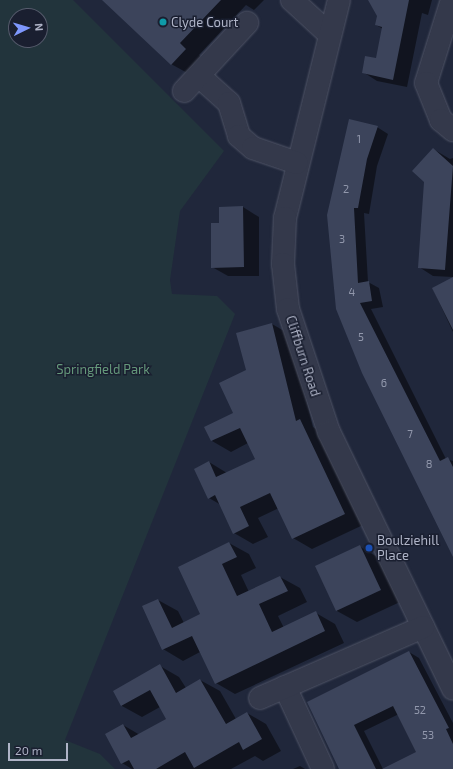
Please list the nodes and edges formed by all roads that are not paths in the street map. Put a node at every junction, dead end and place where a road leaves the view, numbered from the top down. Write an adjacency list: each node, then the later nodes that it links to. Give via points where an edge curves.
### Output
1 (292, 0): 5 (street)
2 (339, 0): 5 (street, Cliffburn Road)
3 (452, 0): 8 (street, via 426,83 441,120)
4 (247, 23): 6 (street)
5 (328, 33): 9 (street, Cliffburn Road)
6 (199, 76): 7 (street); 9 (street, via 229,103 238,136 253,148)
7 (184, 91)
8 (453, 130)
9 (297, 164): 10 (street, Cliffburn Road, via 284,218 283,264 295,338 328,432)
10 (423, 627): 11 (street); 12 (street, Cliffburn Road)
11 (285, 687): 13 (street); 14 (street)
12 (453, 689)
13 (260, 698)
14 (323, 769)

